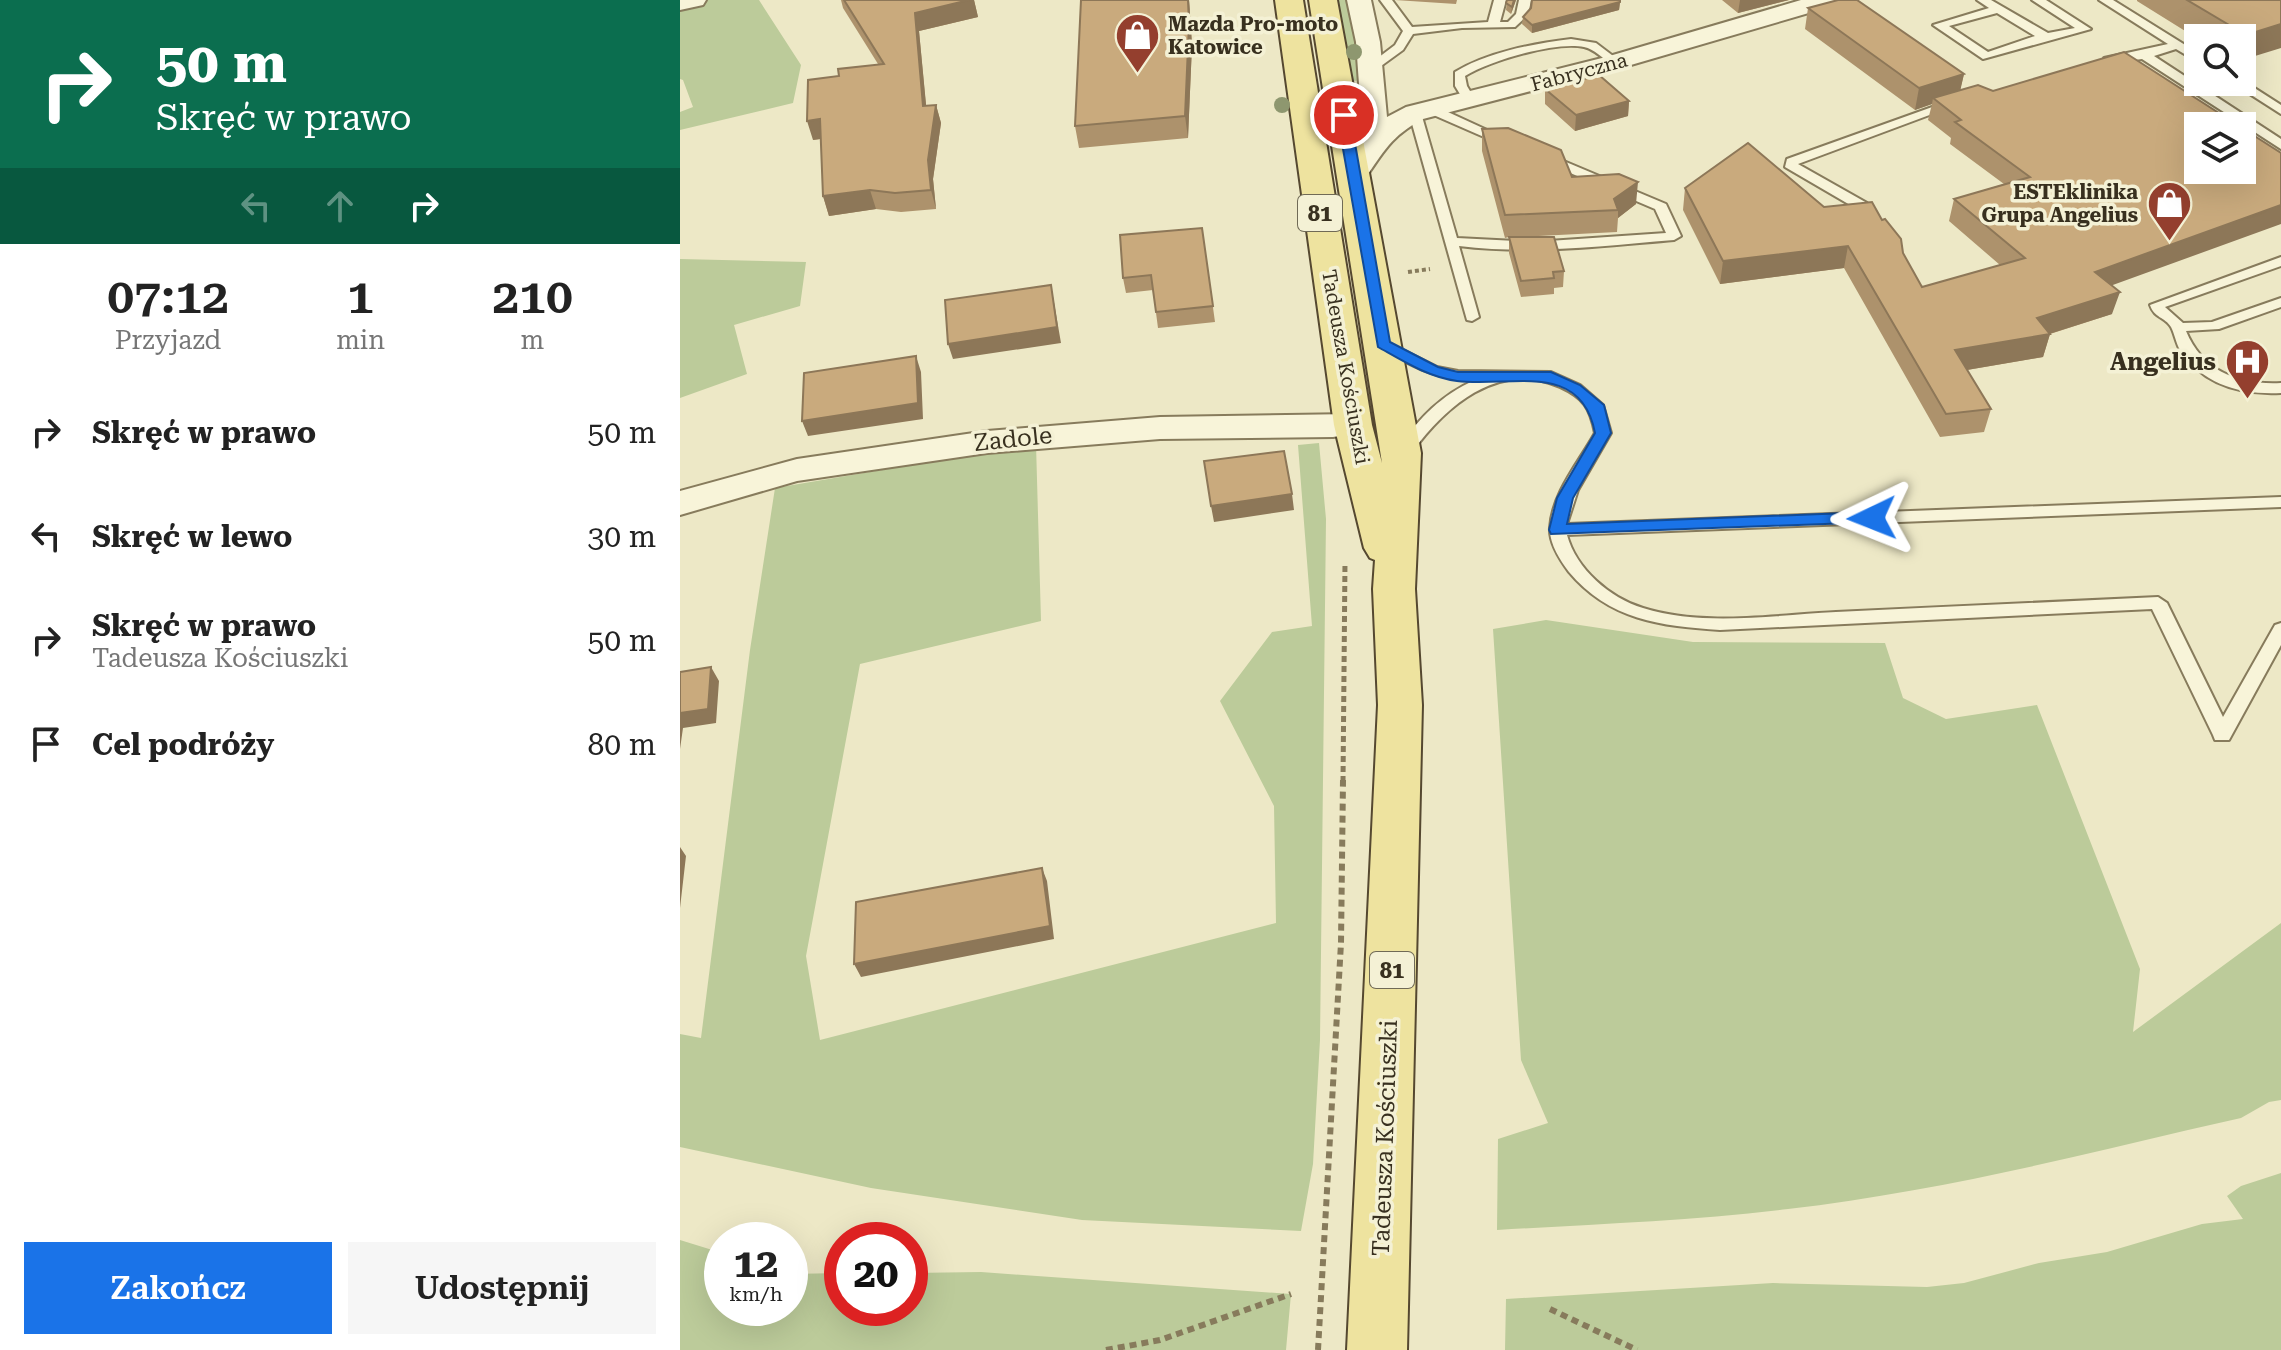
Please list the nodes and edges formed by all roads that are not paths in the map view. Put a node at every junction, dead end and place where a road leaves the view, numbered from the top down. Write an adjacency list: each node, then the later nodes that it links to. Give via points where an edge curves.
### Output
1 (694, 0): 12 (street)
2 (1289, 0): 40 (main road, Tadeusza Kościuszki / 81)
3 (1323, 0): 30 (main road, Tadeusza Kościuszki / 81)
4 (1359, 0): 21 (street)
5 (1386, 0): 15 (lane)
6 (1500, 0): 14 (lane)
7 (1525, 0): 14 (lane, via 1516,22)
8 (1827, 0): 25 (street, Fabryczna)
9 (1983, 0): 13 (lane)
10 (2038, 0): 16 (lane, via 2085,29)
11 (2105, 0): 17 (lane)
12 (680, 3)
13 (1998, 9): 16 (lane); 16 (lane, via 1939,25 1987,56)
14 (1493, 26): 15 (lane)
15 (1409, 31): 21 (lane)
16 (2043, 37)
17 (2178, 45): 18 (lane); 19 (lane)
18 (2184, 49)
19 (2144, 55): 20 (lane); 27 (lane)
20 (2093, 64)
21 (1371, 83): 25 (street); 26 (street)
22 (2256, 94): 24 (lane)
23 (1970, 100): 31 (lane, via 1792,162 1796,170)
24 (2281, 110)
25 (1424, 111): 26 (street, Fabryczna, via 1392,125); 28 (lane); 32 (lane)
26 (1376, 140): 30 (street, Fabryczna)
27 (2281, 145)
28 (1518, 146)
29 (1533, 152): 32 (lane, via 1661,207 1674,236 1489,248)
30 (1354, 174): 37 (main road, Tadeusza Kościuszki / 81)
31 (1862, 206)
32 (1451, 241): 35 (lane)
33 (2281, 261): 36 (lane, via 2157,305)
34 (2281, 302): 36 (lane, via 2214,326)
35 (1472, 317)
36 (2180, 327): 39 (lane, via 2182,344 2216,378 2240,386)
37 (1383, 344): 38 (lane, via 1433,371); 41 (main road, Tadeusza Kościuszki / 81)
38 (1505, 374): 41 (lane, via 1459,392 1431,413); 44 (lane, via 1546,375 1575,388 1598,408 1603,433 1565,498)
39 (2281, 388)
40 (1353, 425): 43 (street, Zadole, via 1037,434 833,462); 45 (main road, Tadeusza Kościuszki / 81)
41 (1402, 453): 45 (main road, Tadeusza Kościuszki / 81)
42 (2281, 502): 44 (lane)
43 (680, 503)
44 (1557, 530): 46 (lane, via 1568,559 1591,589 1627,610 1671,621 1720,624 2158,603 2222,735)
45 (1394, 589): 47 (main road, Tadeusza Kościuszki / 81, via 1400,705)
46 (2281, 629)
47 (1377, 1350)

